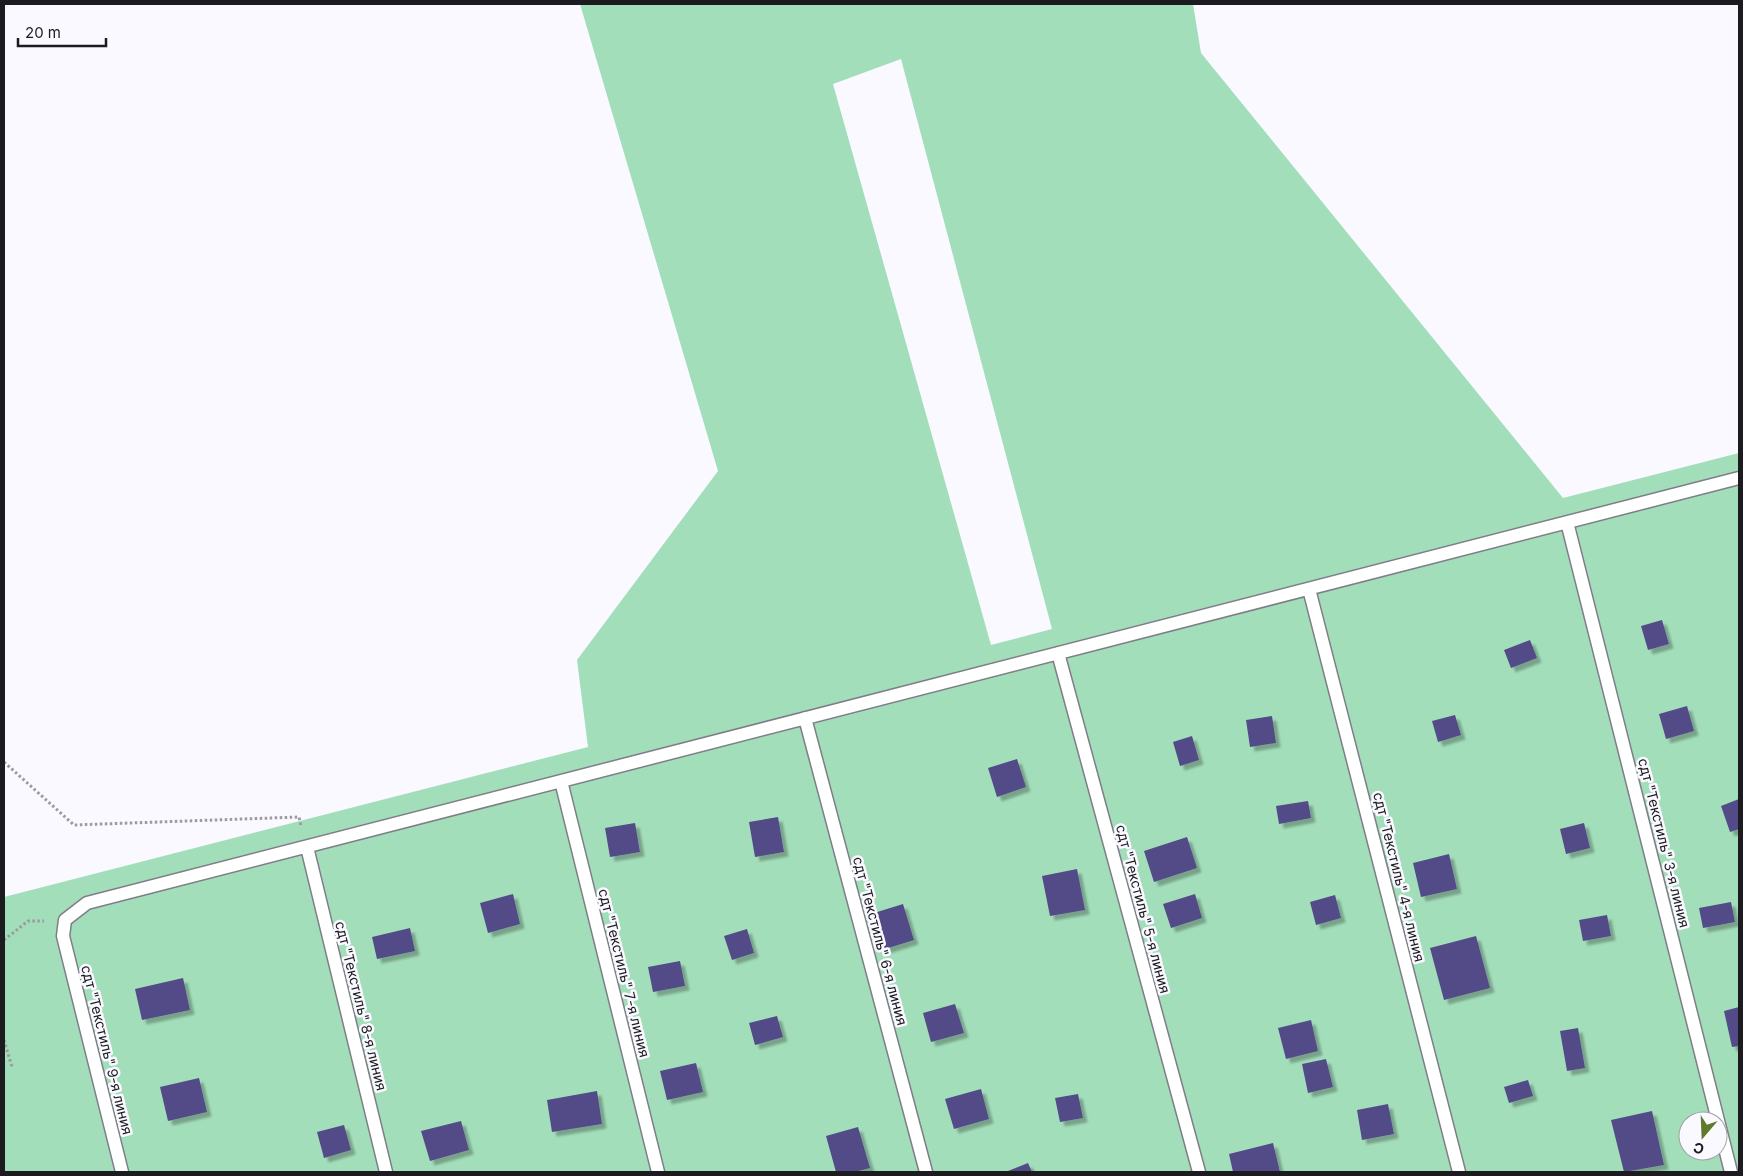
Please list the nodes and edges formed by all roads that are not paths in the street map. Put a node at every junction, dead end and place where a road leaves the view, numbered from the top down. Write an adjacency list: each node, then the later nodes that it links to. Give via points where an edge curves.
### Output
1 (1739, 478): 2 (lane)
2 (1568, 522): 3 (lane); 14 (lane, сдт "Текстиль" 3-я линия)
3 (1309, 589): 4 (lane); 13 (lane, сдт "Текстиль" 4-я линия)
4 (1058, 653): 5 (lane); 12 (lane, сдт "Текстиль" 5-я линия)
5 (805, 718): 6 (lane); 11 (lane, сдт "Текстиль" 6-я линия)
6 (561, 782): 7 (lane); 10 (lane, сдт "Текстиль" 7-я линия)
7 (307, 846): 8 (lane, сдт "Текстиль" 9-я линия, via 86,903 65,920 63,936); 9 (lane, сдт "Текстиль" 8-я линия)
8 (122, 1172)
9 (386, 1172)
10 (658, 1172)
11 (926, 1172)
12 (1199, 1172)
13 (1460, 1172)
14 (1731, 1172)

